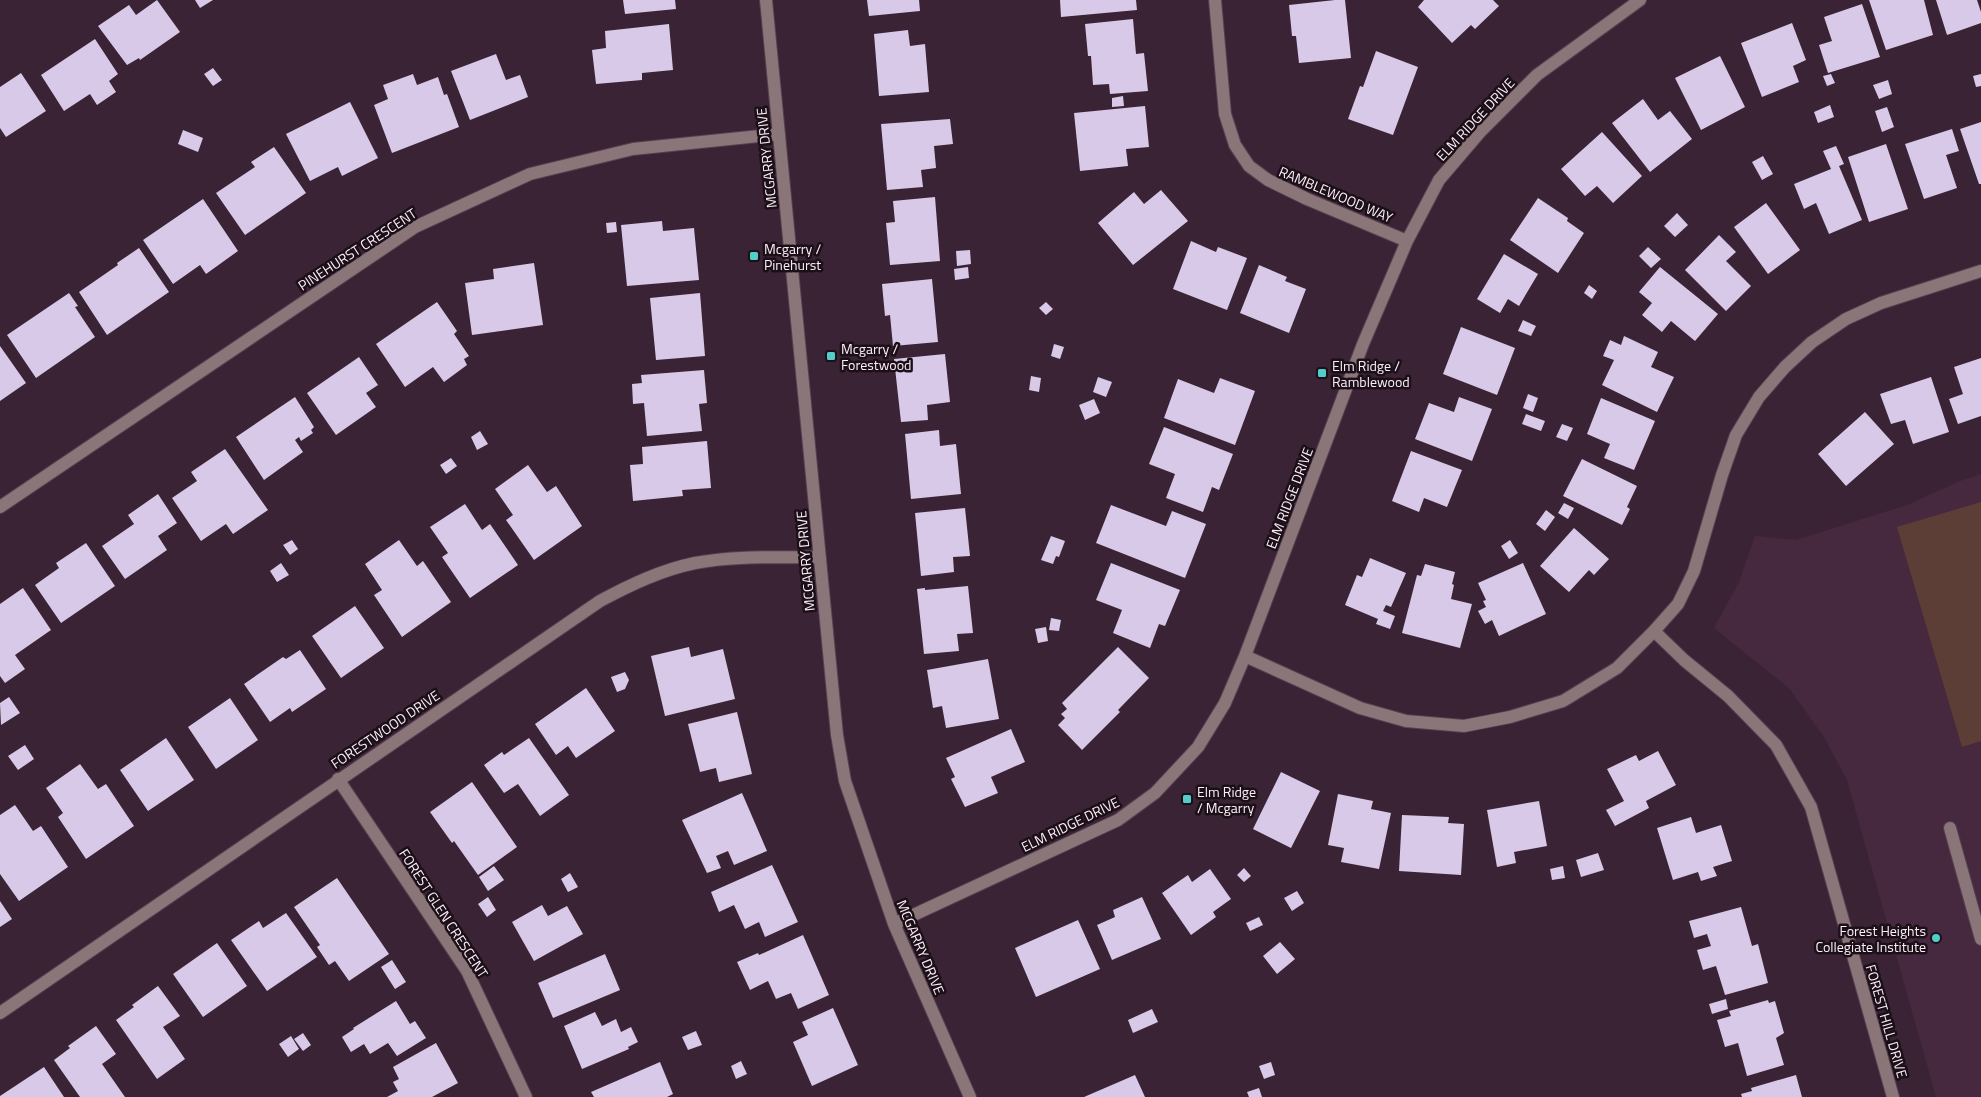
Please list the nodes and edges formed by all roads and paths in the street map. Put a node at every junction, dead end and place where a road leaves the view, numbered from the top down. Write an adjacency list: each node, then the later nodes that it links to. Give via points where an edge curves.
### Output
1 (766, 0): 4 (street, MCGARRY DRIVE)
2 (1215, 0): 5 (street, RAMBLEWOOD WAY, via 1225,114 1235,145 1249,166 1268,180 1307,199)
3 (1640, 0): 5 (street, ELM RIDGE DRIVE, via 1536,75 1480,132 1439,180)
4 (779, 134): 7 (street, PINEHURST CRESCENT, via 633,149 530,174 415,227); 8 (street, MCGARRY DRIVE)
5 (1407, 240): 10 (street, ELM RIDGE DRIVE)
6 (1981, 271): 9 (street, via 1846,319 1784,366 1759,397 1736,435 1694,571 1678,604)
7 (0, 507)
8 (820, 557): 11 (street, FORESTWOOD DRIVE, via 738,558 694,563 645,578 600,601); 13 (street, MCGARRY DRIVE, via 836,735 845,781)
9 (1654, 631): 10 (street, via 1617,668 1563,701 1510,717 1464,726 1406,721 1360,708); 18 (street, FOREST HILL DRIVE, via 1728,696 1776,745 1811,807)
10 (1245, 656): 13 (street, ELM RIDGE DRIVE, via 1225,702 1198,747 1155,793 1118,820)
11 (338, 779): 15 (street, FORESTWOOD DRIVE); 16 (street, FOREST GLEN CRESCENT, via 467,971)
12 (1950, 828): 14 (street)
13 (894, 924): 17 (street, MCGARRY DRIVE)
14 (1981, 939)
15 (0, 1013)
16 (526, 1097)
17 (970, 1097)
18 (1893, 1097)

